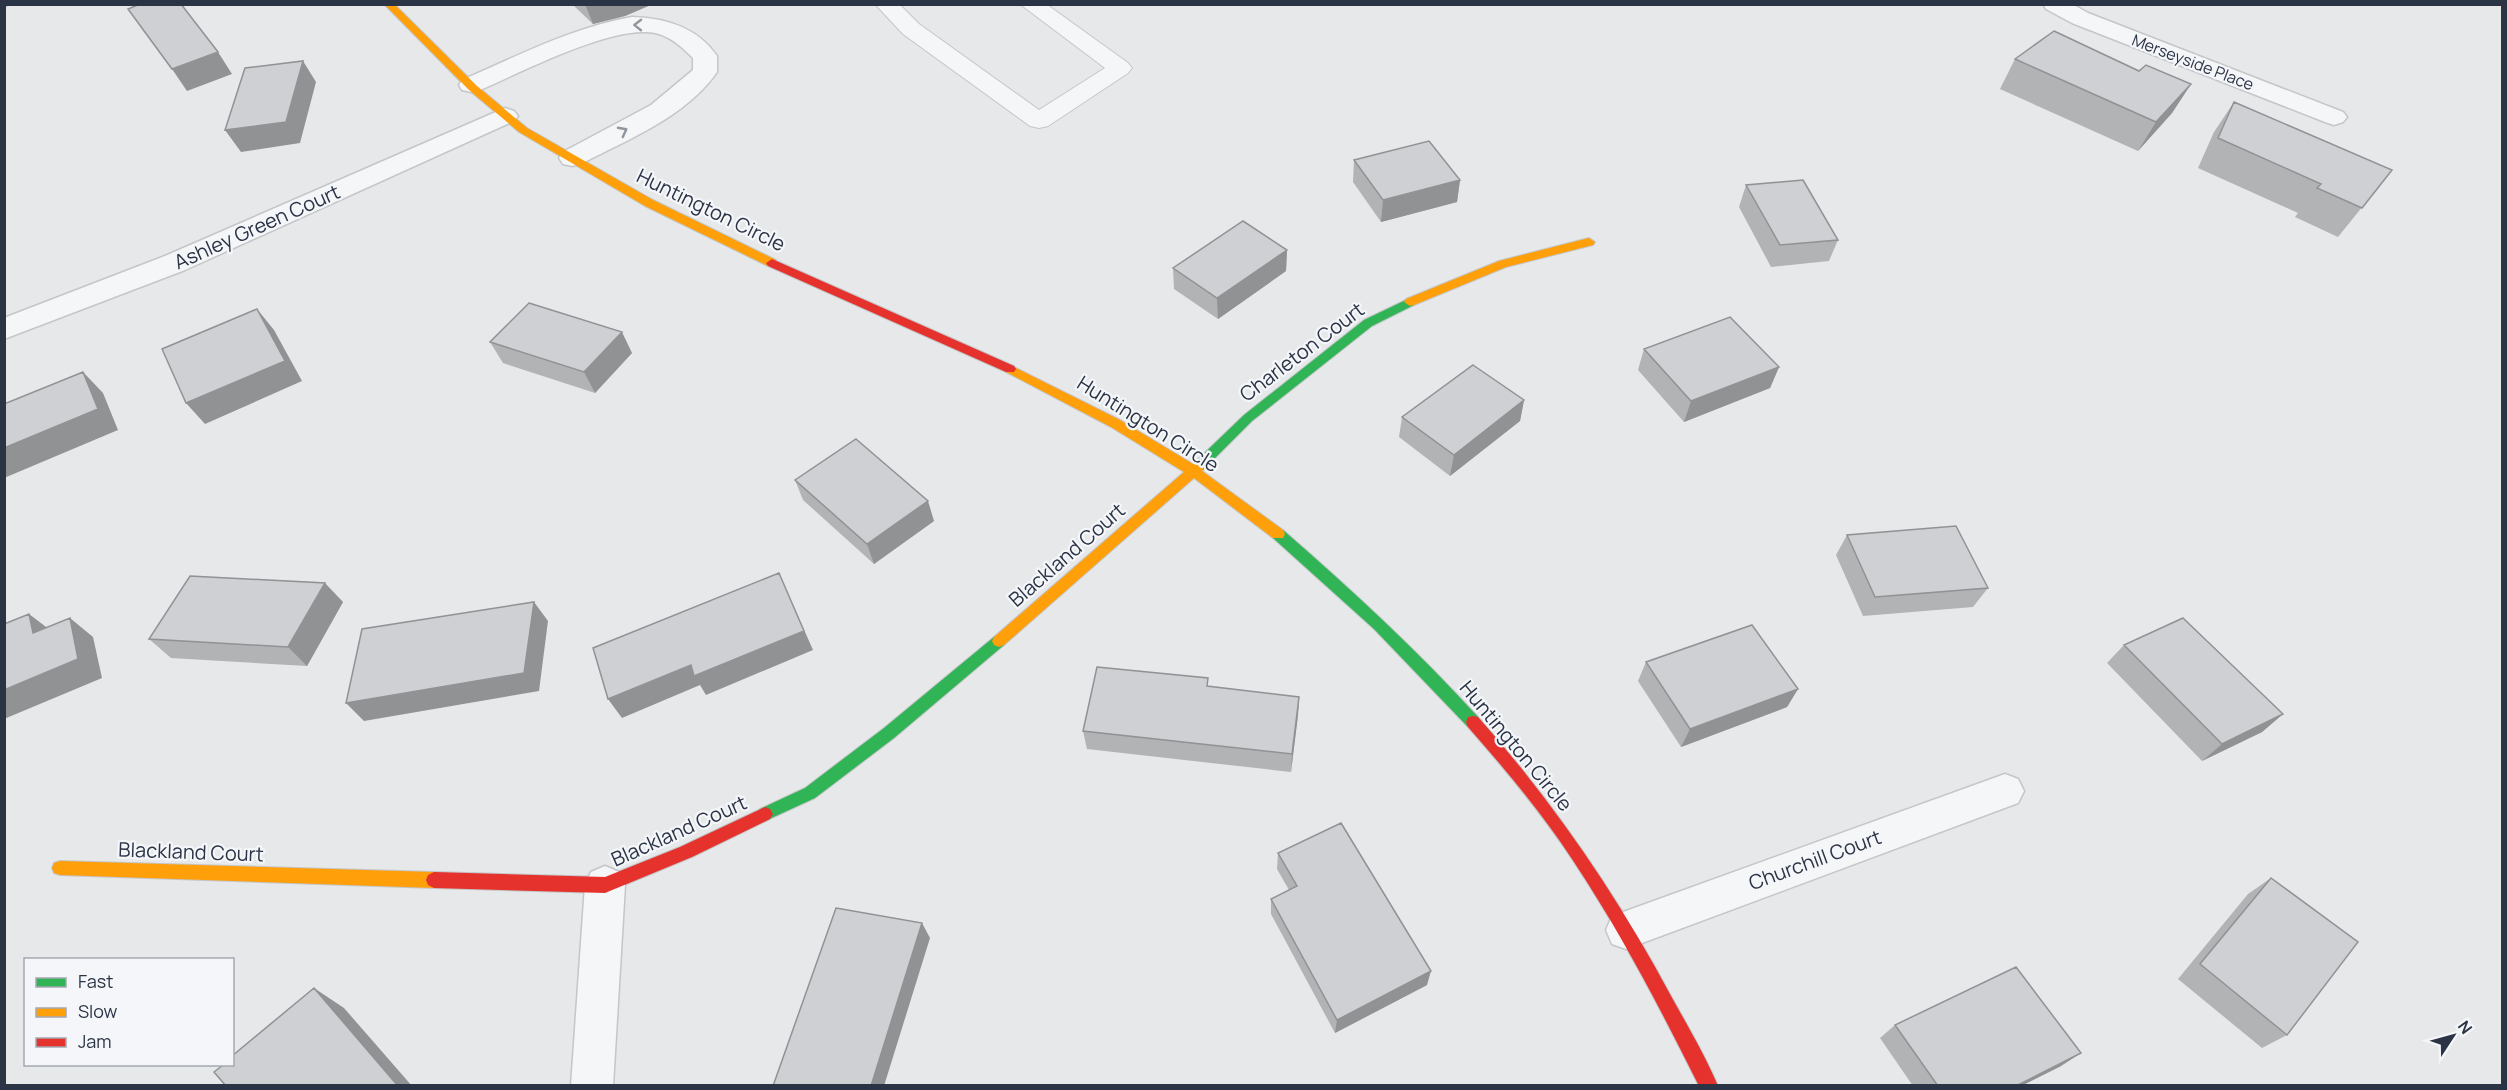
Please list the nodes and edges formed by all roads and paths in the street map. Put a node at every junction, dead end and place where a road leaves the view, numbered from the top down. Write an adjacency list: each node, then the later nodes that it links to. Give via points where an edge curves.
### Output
1 (388, 4): 5 (street, Huntington Circle)
2 (886, 4): 3 (lane, via 911,29 1039,121 1120,68)
3 (1031, 4)
4 (2054, 4): 7 (street, Merseyside Place, via 2080,18)
5 (471, 85): 6 (street, Huntington Circle); 8 (street, one-way to 5, via 669,106 705,72 705,56 684,35 668,28 625,25 581,38)
6 (505, 116): 8 (street, Huntington Circle); 10 (street, Ashley Green Court, via 175,263)
7 (2334, 117)
8 (572, 158): 11 (street, Huntington Circle, via 643,201 738,249 1071,398)
9 (1588, 242): 11 (street, Charleton Court, via 1503,264 1430,292 1368,323 1248,418)
10 (4, 328)
11 (1192, 472): 14 (street, Blackland Court, via 993,647 810,793 686,852); 15 (street, Huntington Circle, via 1335,583 1408,650 1478,726 1556,823)
12 (2005, 791): 15 (street, Churchill Court)
13 (60, 868): 14 (street, Blackland Court)
14 (605, 885): 16 (street)
15 (1626, 930): 17 (street, Huntington Circle)
16 (592, 1086)
17 (1709, 1086)

